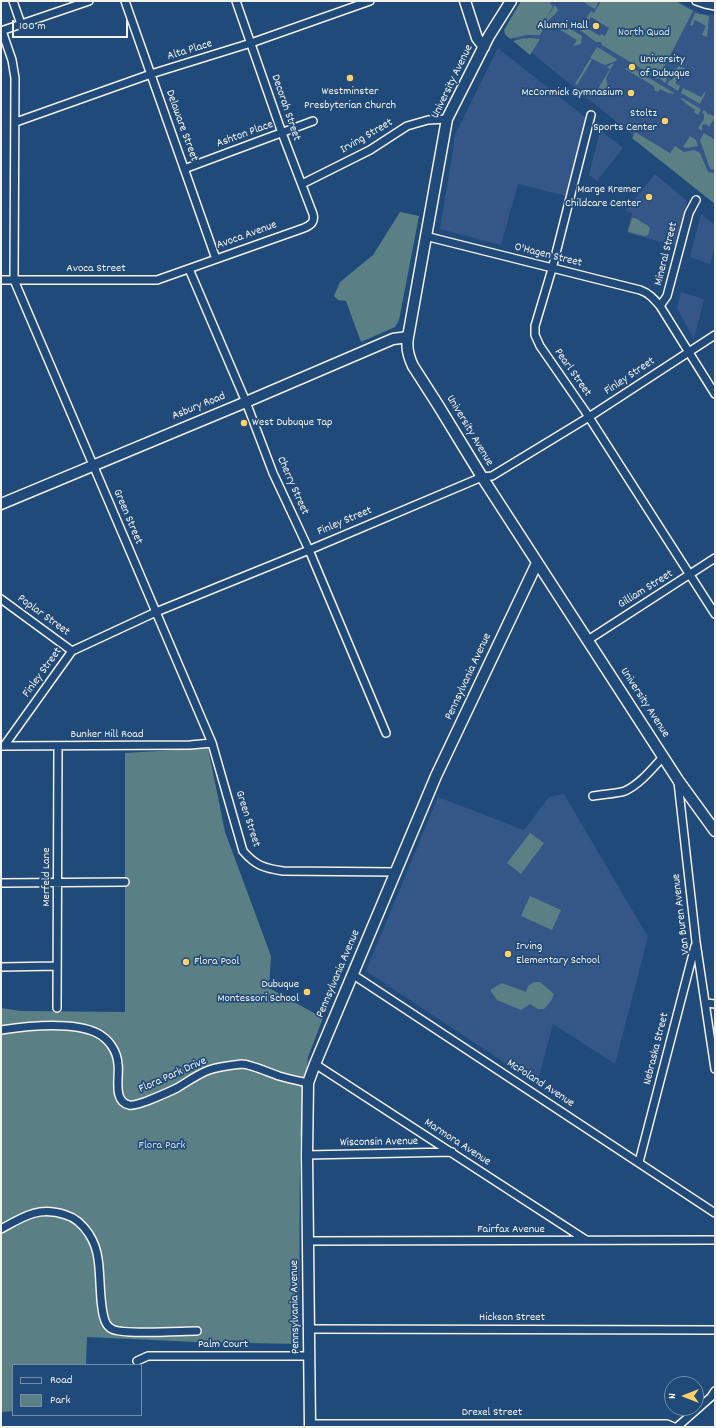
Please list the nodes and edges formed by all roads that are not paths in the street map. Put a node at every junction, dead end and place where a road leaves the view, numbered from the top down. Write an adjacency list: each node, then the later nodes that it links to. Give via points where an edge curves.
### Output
1 (12, 1): 11 (street)
2 (89, 1): 11 (street)
3 (125, 1): 15 (street, Delaware Street)
4 (236, 1): 13 (street, Decorah Street)
5 (370, 1): 9 (street, Alta Place)
6 (464, 1): 14 (main road, via 477,38)
7 (511, 1): 14 (main road, University Avenue)
8 (696, 1): 10 (street)
9 (352, 4): 13 (street, Alta Place)
10 (715, 6)
11 (21, 24): 12 (street)
12 (1, 31): 19 (street, Green Street, via 12,60 15,78)
13 (251, 43): 15 (street, Alta Place); 20 (street, Decorah Street)
14 (484, 47): 17 (main road, University Avenue)
15 (151, 74): 19 (street, Alta Place); 21 (street, Delaware Street)
16 (592, 115): 28 (street, Pearl Street)
17 (447, 119): 22 (street, Irving Street, via 407,126 370,150); 25 (main road, University Avenue)
18 (313, 121): 20 (street, Ashton Place)
19 (16, 122): 30 (street, Green Street)
20 (282, 133): 21 (street, Ashton Place); 22 (street, Decorah Street)
21 (184, 169): 26 (street, Delaware Street)
22 (302, 184): 24 (street, Decorah Street, via 314,214)
23 (696, 200): 31 (street, Mineral Street, via 689,213 667,296)
24 (313, 222): 26 (street, Avoca Avenue, via 304,228)
25 (425, 236): 28 (street, O'Hagen Street); 33 (main road, University Avenue)
26 (216, 259): 27 (street, Avoca Avenue)
27 (189, 269): 30 (street, Avoca Street, via 157,280); 36 (street, Cherry Street)
28 (552, 269): 31 (street, O'Hagen Street, via 646,292); 37 (street, Pearl Street, via 535,326 535,335)
29 (1, 280): 30 (street, Avoca Street)
30 (14, 280): 38 (street, Green Street)
31 (660, 306): 34 (street)
32 (715, 335): 34 (street, Finley Street)
33 (408, 337): 36 (main road, Asbury Road, via 393,339); 39 (main road, University Avenue, via 406,347 413,366)
34 (688, 351): 35 (street); 37 (street, Finley Street)
35 (715, 394)
36 (246, 402): 38 (main road, Asbury Road); 41 (street, Cherry Street, via 273,473)
37 (589, 417): 39 (street, Finley Street, via 507,468 492,476); 44 (street, Pearl Street)
38 (93, 465): 40 (main road, Asbury Road); 46 (street, Green Street)
39 (482, 477): 41 (street, Finley Street); 43 (main road, University Avenue)
40 (1, 504)
41 (309, 550): 46 (street, Finley Street); 50 (street, Cherry Street)
42 (715, 558): 44 (street, Gilliam Street)
43 (537, 563): 48 (main road, University Avenue); 58 (main road, Pennsylvania Avenue, via 436,776)
44 (690, 575): 47 (street, Pearl Street); 48 (street, Gilliam Street)
45 (1, 599): 49 (street, Poplar Street)
46 (156, 612): 49 (street, Finley Street); 51 (street, Green Street)
47 (715, 614)
48 (588, 640): 54 (main road, University Avenue)
49 (72, 651): 52 (street, Finley Street)
50 (386, 733)
51 (212, 743): 53 (street, Bunker Hill Road); 58 (street, Green Street, via 243,851 250,860 268,869 283,871)
52 (2, 746): 53 (street, Bunker Hill Road)
53 (58, 746): 59 (street, Merfeld Lane)
54 (663, 757): 55 (main road, University Avenue); 56 (street, via 643,778 623,791)
55 (678, 780): 57 (main road, University Avenue); 62 (street, Van Buren Avenue)
56 (593, 796)
57 (715, 831)
58 (397, 872): 65 (main road, Pennsylvania Avenue)
59 (58, 882): 60 (street); 61 (street); 63 (street, Merfeld Lane)
60 (125, 882)
61 (1, 883)
62 (696, 942): 66 (street, Van Buren Avenue); 75 (street, Nebraska Street)
63 (57, 966): 64 (street); 68 (street, Merfeld Lane)
64 (1, 967)
65 (352, 974): 70 (main road, Pennsylvania Avenue); 75 (street, McPoland Avenue)
66 (706, 1003): 67 (street); 71 (street, Van Buren Avenue)
67 (715, 1004)
68 (57, 1008)
69 (1, 1030): 72 (street, Flora Park Drive, via 27,1026 59,1026 96,1033 107,1041 117,1056 119,1096 124,1102 132,1105 176,1089 209,1070 243,1064)
70 (315, 1064): 72 (main road, Pennsylvania Avenue); 73 (street, Marmora Avenue)
71 (715, 1069)
72 (308, 1083): 74 (main road, Pennsylvania Avenue)
73 (452, 1152): 74 (street, Wisconsin Avenue); 78 (street, Marmora Avenue)
74 (307, 1155): 80 (main road, Pennsylvania Avenue)
75 (639, 1162): 76 (street, McPoland Avenue)
76 (715, 1213)
77 (1, 1229): 83 (street, via 22,1216 38,1211 57,1212 73,1217 85,1227 97,1250 106,1324 113,1330 135,1332)
78 (586, 1240): 79 (street, Fairfax Avenue); 80 (street, Fairfax Avenue)
79 (715, 1240)
80 (308, 1242): 81 (main road, Pennsylvania Avenue)
81 (310, 1329): 82 (street, Hickson Street); 84 (main road, Pennsylvania Avenue)
82 (715, 1330)
83 (197, 1331)
84 (310, 1356): 85 (street, Palm Court, via 148,1356); 88 (main road, Pennsylvania Avenue)
85 (137, 1361)
86 (715, 1391): 89 (street)
87 (554, 1425): 88 (street, Drexel Street); 89 (street, Drexel Street, via 667,1424)
88 (310, 1426)
89 (676, 1427)

